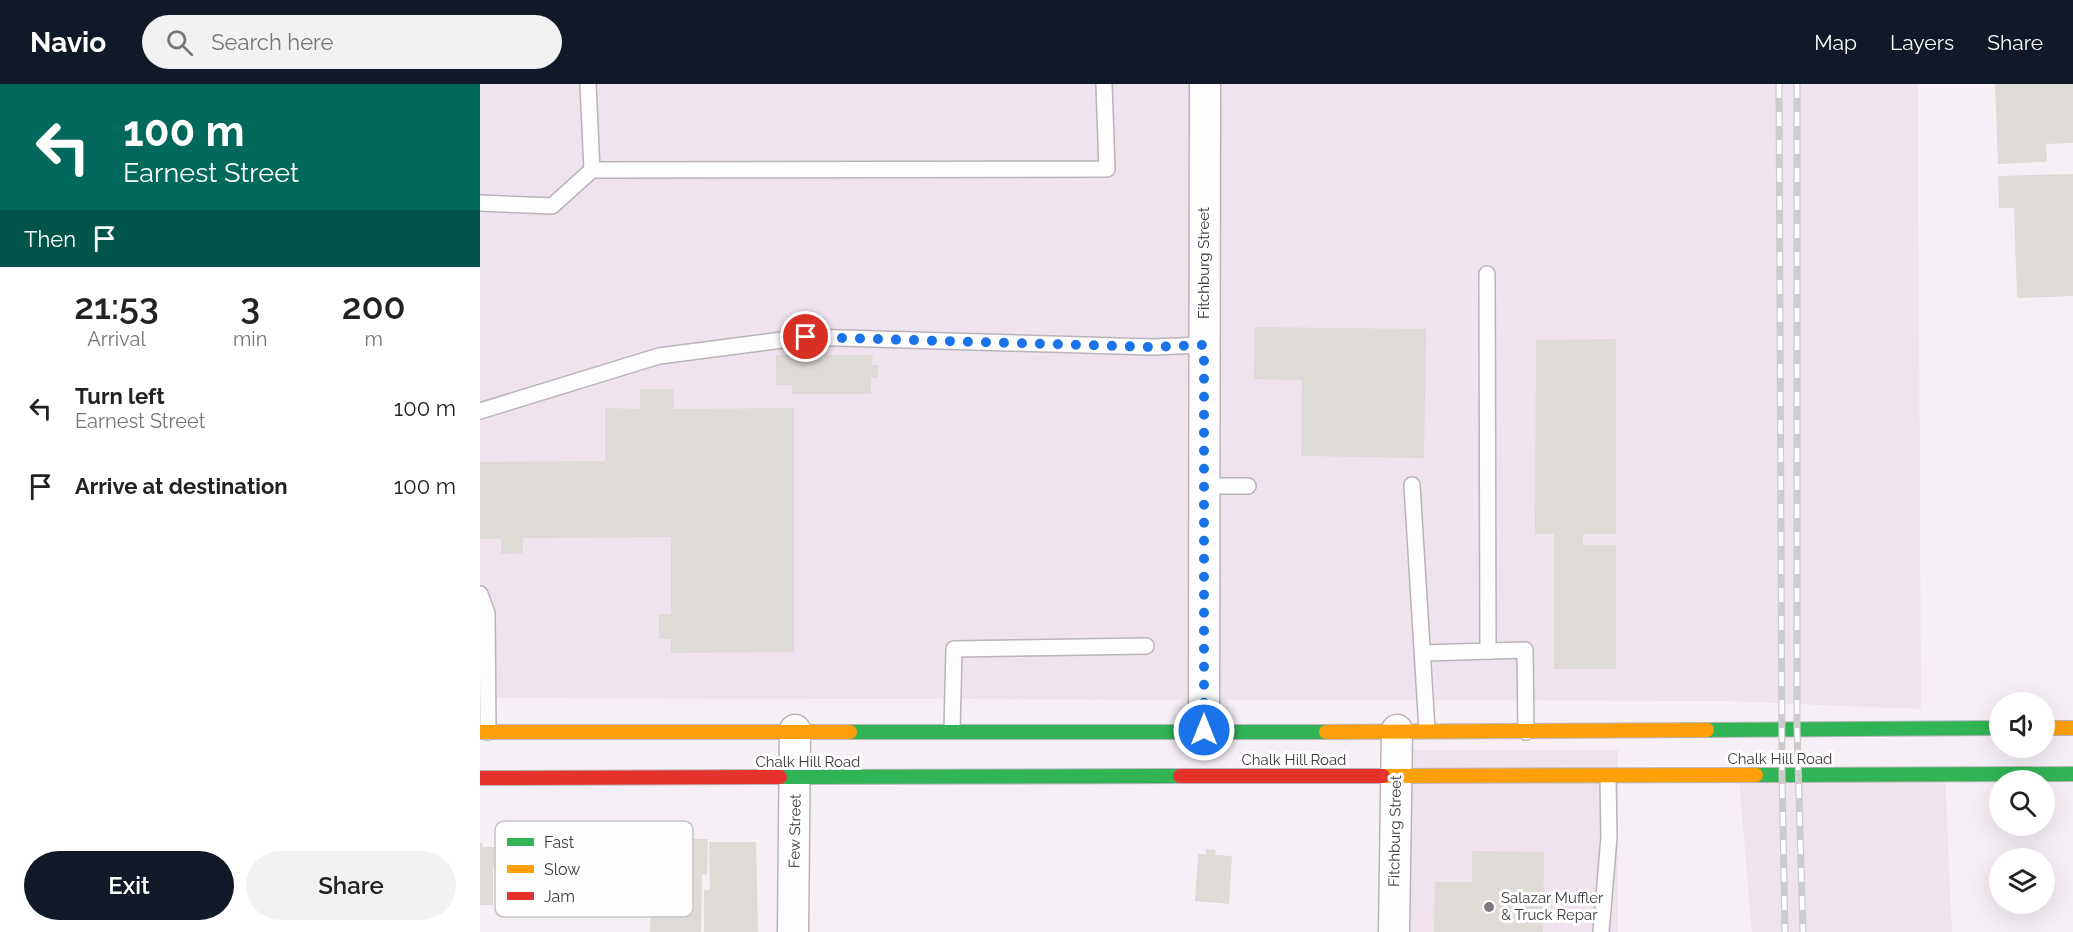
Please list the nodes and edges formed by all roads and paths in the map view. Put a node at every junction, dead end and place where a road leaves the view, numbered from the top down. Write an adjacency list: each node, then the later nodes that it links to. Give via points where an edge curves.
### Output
1 (577, 84): 2 (lane)
2 (588, 84): 5 (lane)
3 (1104, 84): 5 (lane, via 1107,169)
4 (1205, 84): 8 (street, Fitchburg Street)
5 (592, 170): 6 (lane, via 552,206)
6 (480, 203)
7 (1487, 274): 15 (lane)
8 (1204, 345): 9 (lane, via 1152,347 806,337 659,356); 11 (street, Fitchburg Street)
9 (480, 411)
10 (1412, 485): 16 (lane)
11 (1204, 486): 12 (lane); 21 (street, Fitchburg Street)
12 (1248, 486)
13 (480, 594): 26 (lane, via 487,613)
14 (1146, 646): 24 (lane, via 954,650)
15 (1488, 651): 16 (lane); 25 (lane, via 1525,650)
16 (1424, 653): 23 (lane)
17 (1989, 728): 25 (street, Chalk Hill Road)
18 (2055, 728): 19 (street)
19 (2073, 728)
20 (795, 730): 24 (street, Chalk Hill Road); 26 (street, Chalk Hill Road); 31 (street, Few Street)
21 (1204, 730): 22 (street, Chalk Hill Road); 24 (street, Chalk Hill Road)
22 (1397, 730): 23 (street, Chalk Hill Road); 29 (street, Fitchburg Street)
23 (1427, 730): 25 (street, Chalk Hill Road)
24 (952, 731)
25 (1526, 732)
26 (485, 736)
27 (485, 774): 31 (street, Chalk Hill Road)
28 (2073, 774): 30 (street, Chalk Hill Road)
29 (1396, 776): 30 (street, Chalk Hill Road); 31 (street, Chalk Hill Road); 33 (street, Fitchburg Street)
30 (1608, 777): 34 (lane, via 1609,837)
31 (796, 778): 32 (street, Few Street)
32 (793, 932)
33 (1394, 932)
34 (1601, 932)

